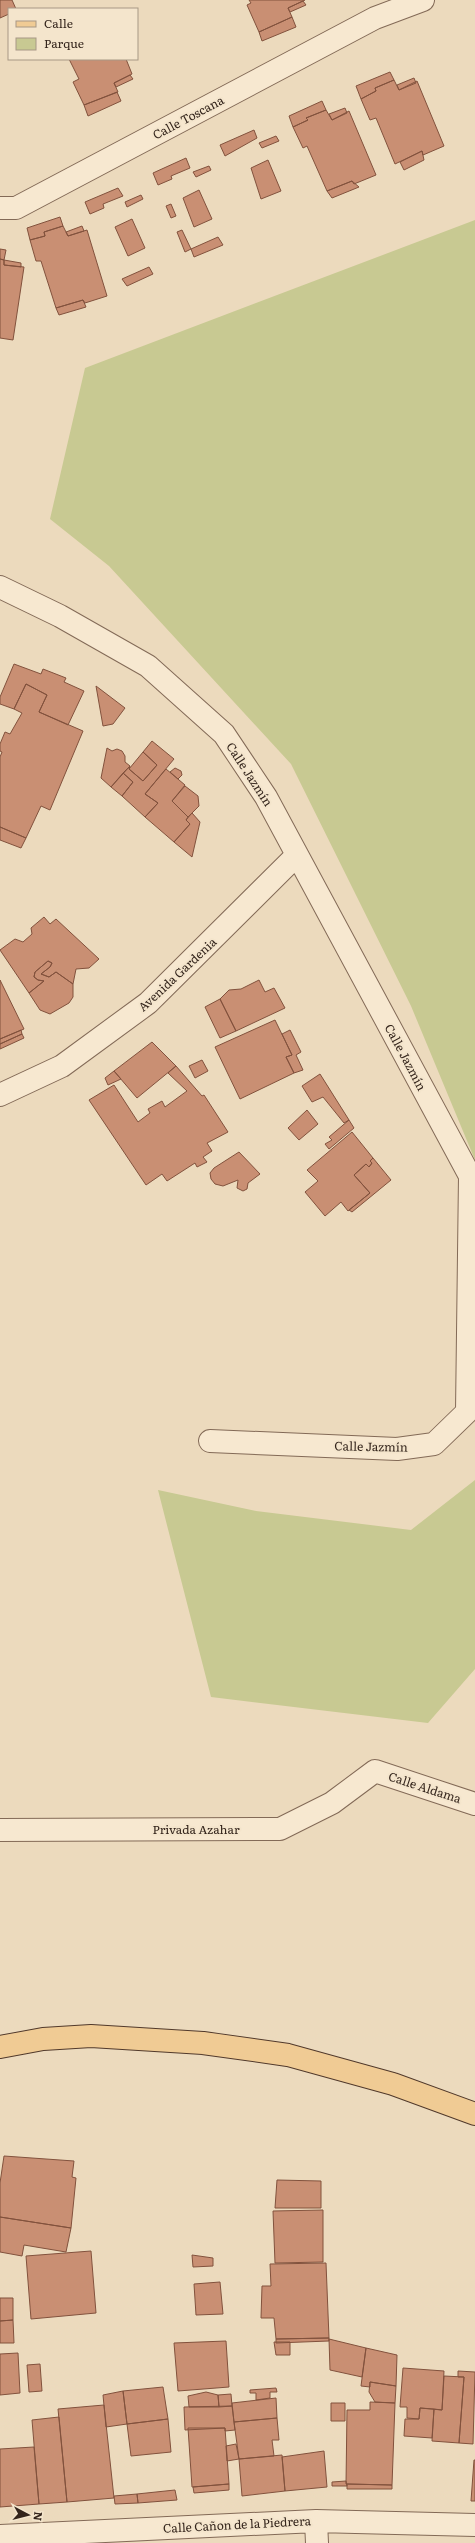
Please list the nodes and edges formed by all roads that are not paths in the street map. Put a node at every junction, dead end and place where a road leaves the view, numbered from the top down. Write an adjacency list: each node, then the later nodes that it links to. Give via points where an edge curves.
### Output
1 (423, 0): 2 (street, Calle Toscana)
2 (371, 9): 3 (street, Calle Toscana, via 16,208)
3 (0, 208)
4 (0, 587): 5 (street, Calle Jazmín, via 60,616 148,666 218,729 266,796)
5 (296, 856): 6 (street, Avenida Gardenia, via 148,1004 62,1066); 7 (street, Calle Jazmín, via 470,1176 467,1412 434,1444 397,1449)
6 (0, 1094)
7 (210, 1440)
8 (375, 1771): 9 (street, Calle Aldama); 10 (street, Privada Azahar, via 332,1803 280,1829)
9 (475, 1804)
10 (0, 1830)
11 (0, 2047): 12 (main road, via 43,2039 91,2036 202,2043 288,2055 393,2084)
12 (475, 2114)
13 (316, 2521): 14 (street, Calle Cañon de la Piedrera); 15 (street, Calle Cañon de la Piedrera); 16 (street)
14 (475, 2525)
15 (0, 2536)
16 (317, 2543)

